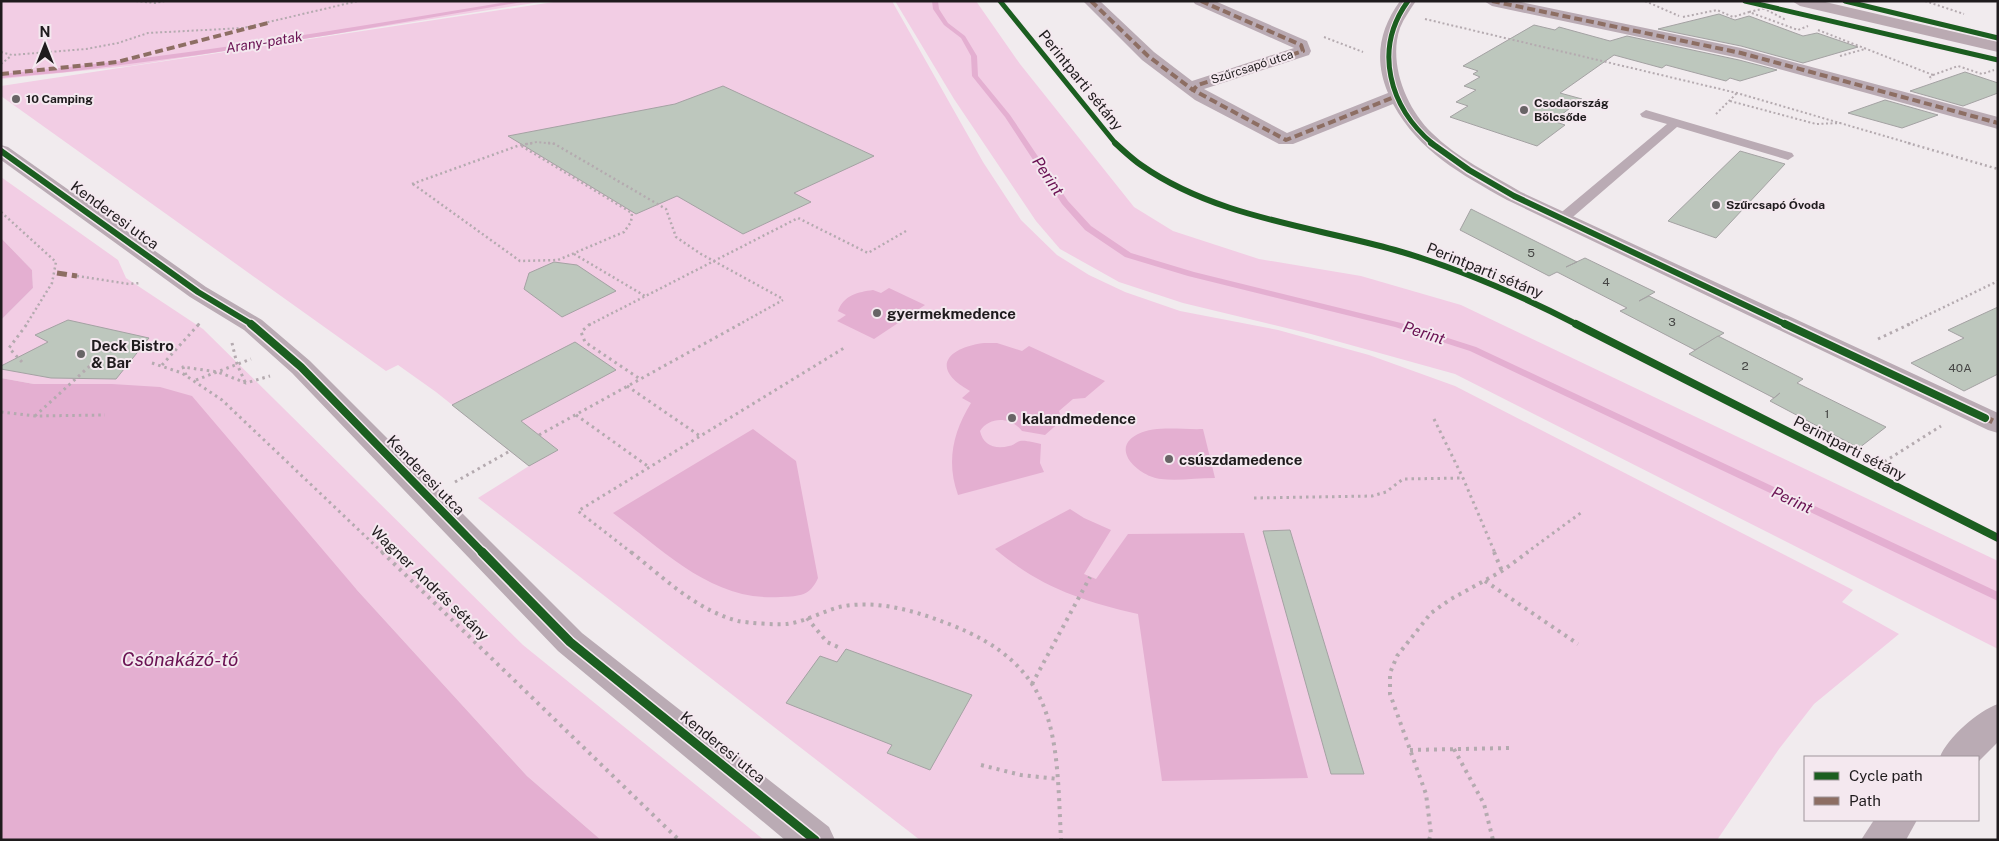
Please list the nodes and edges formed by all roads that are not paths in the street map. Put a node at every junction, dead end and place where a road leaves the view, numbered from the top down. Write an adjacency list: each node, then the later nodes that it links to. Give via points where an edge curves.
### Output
1 (1091, 1): 7 (street, via 1148,56)
2 (1201, 1): 7 (street, Szűrcsapó utca, via 1301,45 1303,51 1198,85)
3 (1492, 1): 11 (street, via 1742,53)
4 (1794, 6): 6 (main road, via 1835,9)
5 (1404, 7): 8 (street, via 1392,25 1386,62)
6 (1998, 47)
7 (1193, 90): 8 (street, Szűrcsapó utca, via 1286,140)
8 (1397, 96): 14 (street, via 1426,138 1475,174)
9 (1646, 114): 10 (lane)
10 (1675, 123): 13 (lane); 14 (lane)
11 (1998, 123)
12 (1, 151): 19 (street, Kenderesi utca, via 198,292 253,325 301,367 570,642)
13 (1788, 156)
14 (1562, 220): 15 (street)
15 (1983, 417)
16 (1998, 719): 17 (street)
17 (1959, 756)
18 (1897, 821): 20 (street)
19 (816, 840)
20 (1882, 840)

